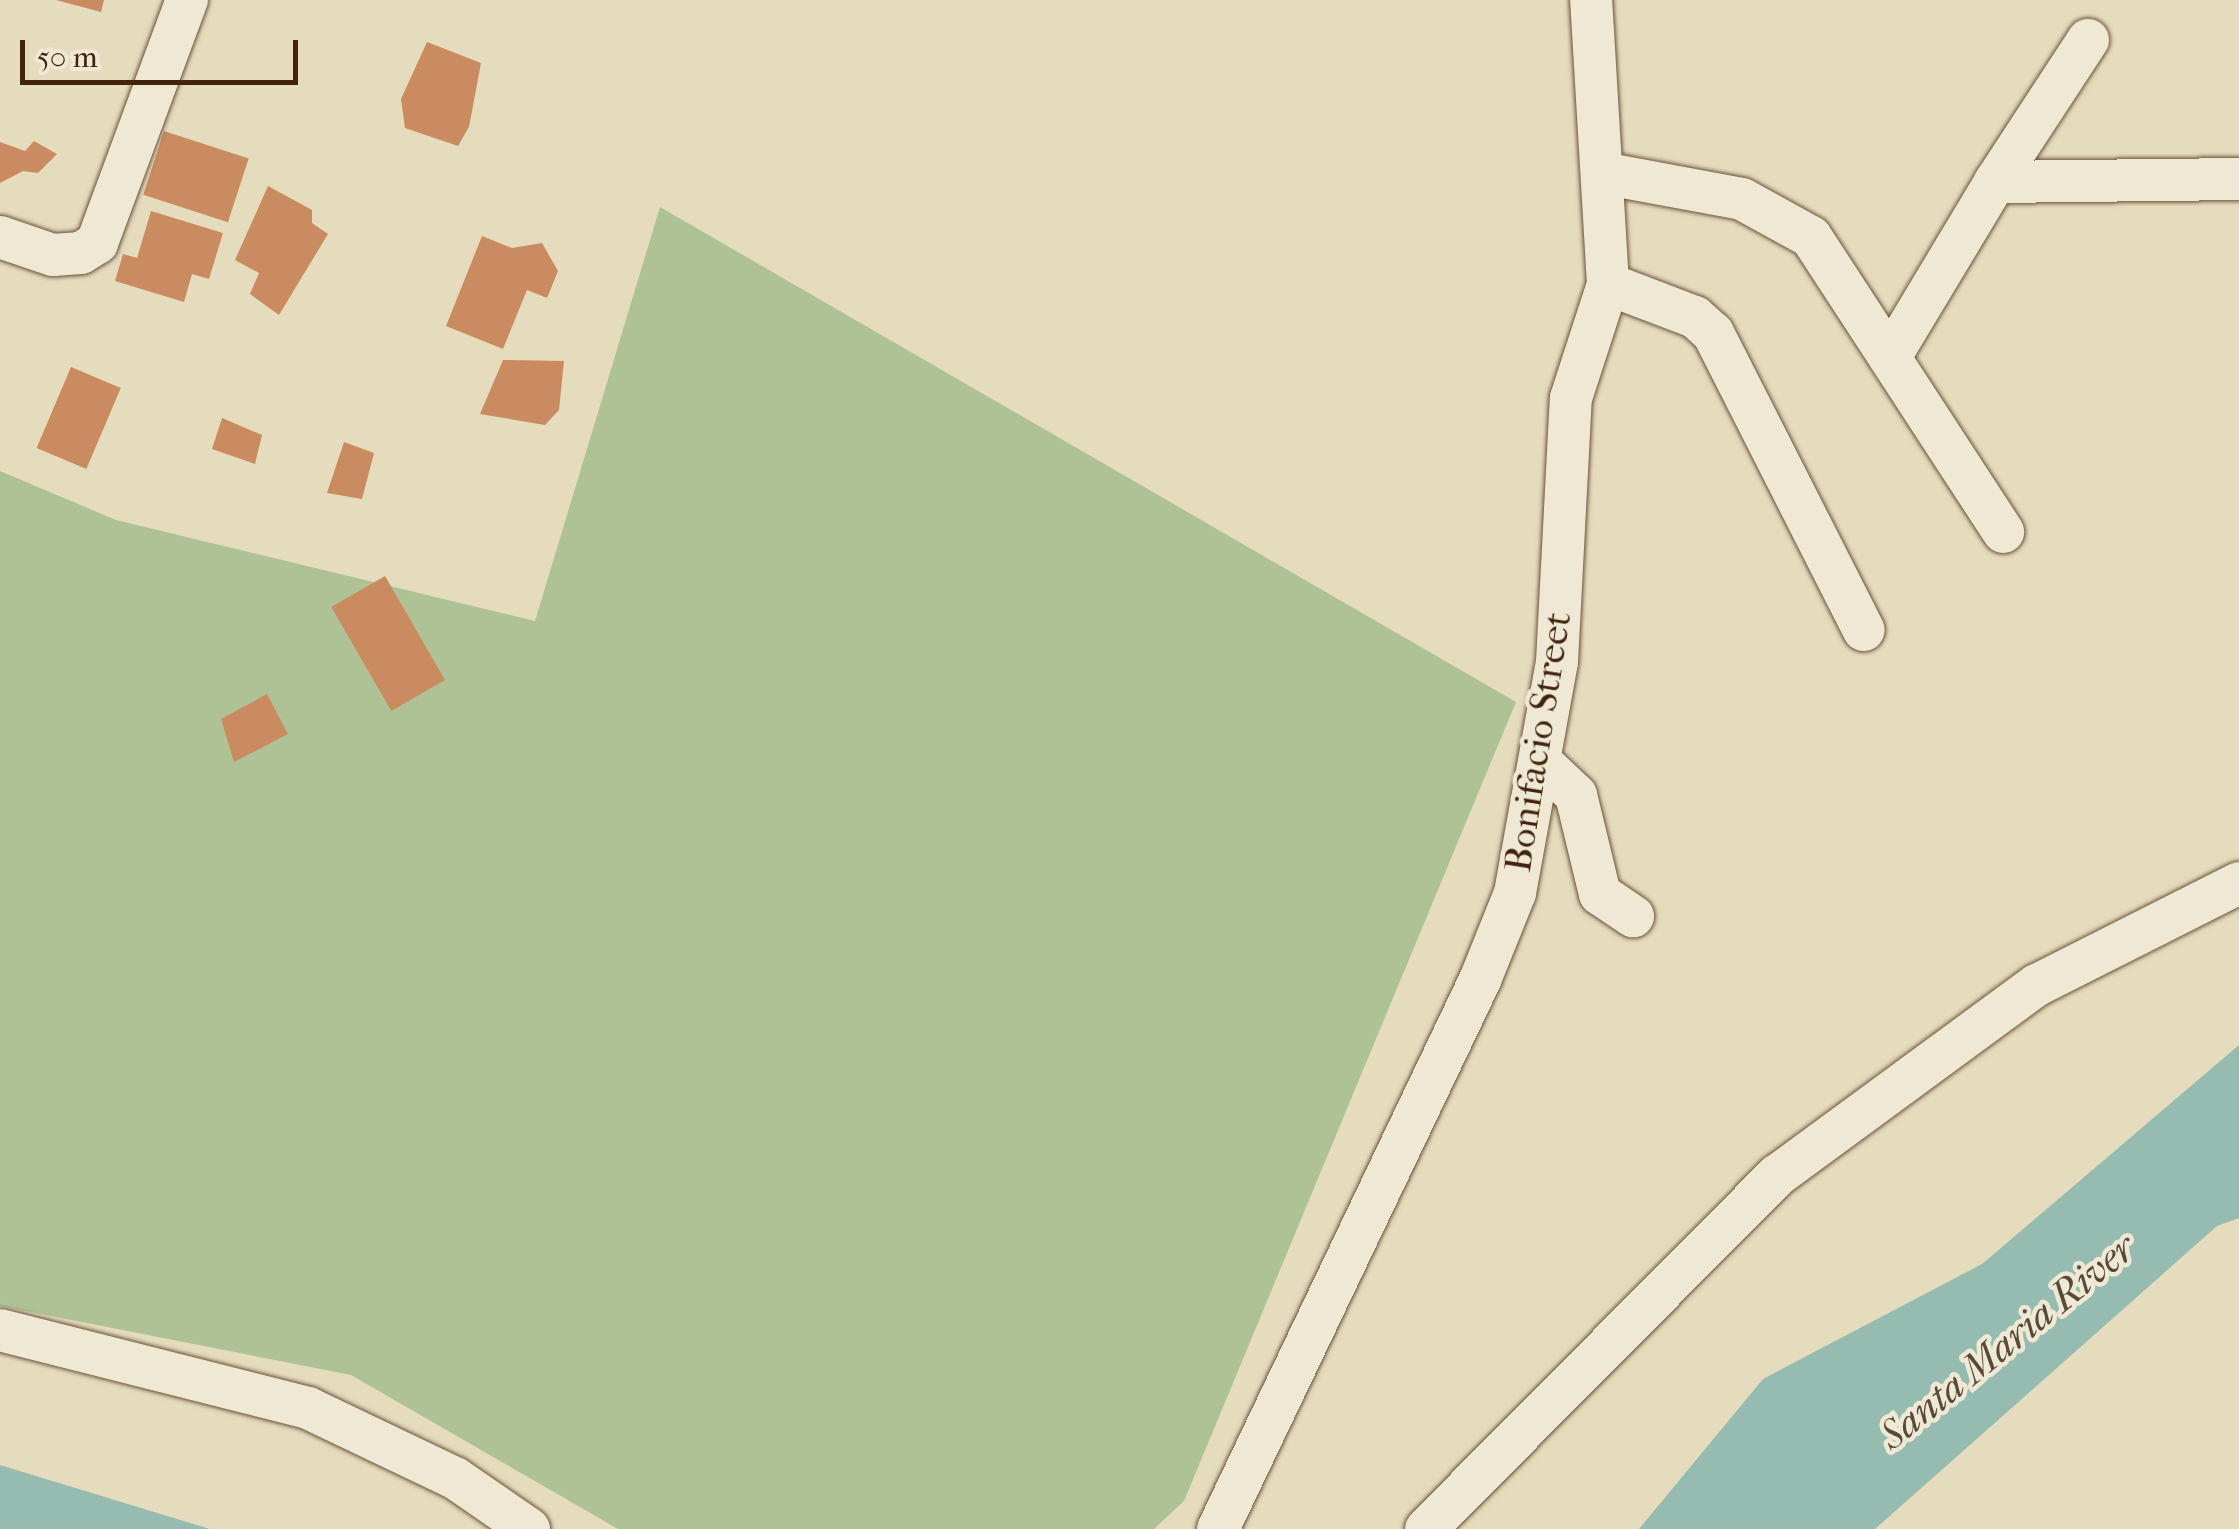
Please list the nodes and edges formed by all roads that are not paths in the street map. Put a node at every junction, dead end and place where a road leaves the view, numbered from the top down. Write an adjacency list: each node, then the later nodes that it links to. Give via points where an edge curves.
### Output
1 (187, 0): 7 (street, via 97,243 54,256)
2 (1591, 0): 4 (street, Bonifacio Street)
3 (2088, 40): 6 (street)
4 (1602, 173): 8 (street, Bonifacio Street); 9 (street, via 1742,199 1786,218 1811,236)
5 (2239, 179): 6 (street)
6 (1996, 182): 9 (street)
7 (0, 237)
8 (1608, 284): 11 (street, via 1696,316 1713,334); 12 (street, Bonifacio Street, via 1572,398 1556,662)
9 (1890, 357): 10 (street)
10 (2002, 532)
11 (1864, 630)
12 (1541, 762): 14 (street, via 1576,795 1600,894); 17 (street, Bonifacio Street, via 1515,893 1480,980)
13 (2239, 884): 18 (street, via 2037,986 1778,1175)
14 (1633, 916)
15 (0, 1330): 16 (street, via 308,1408 455,1478)
16 (529, 1529)
17 (1218, 1529)
18 (1426, 1529)

